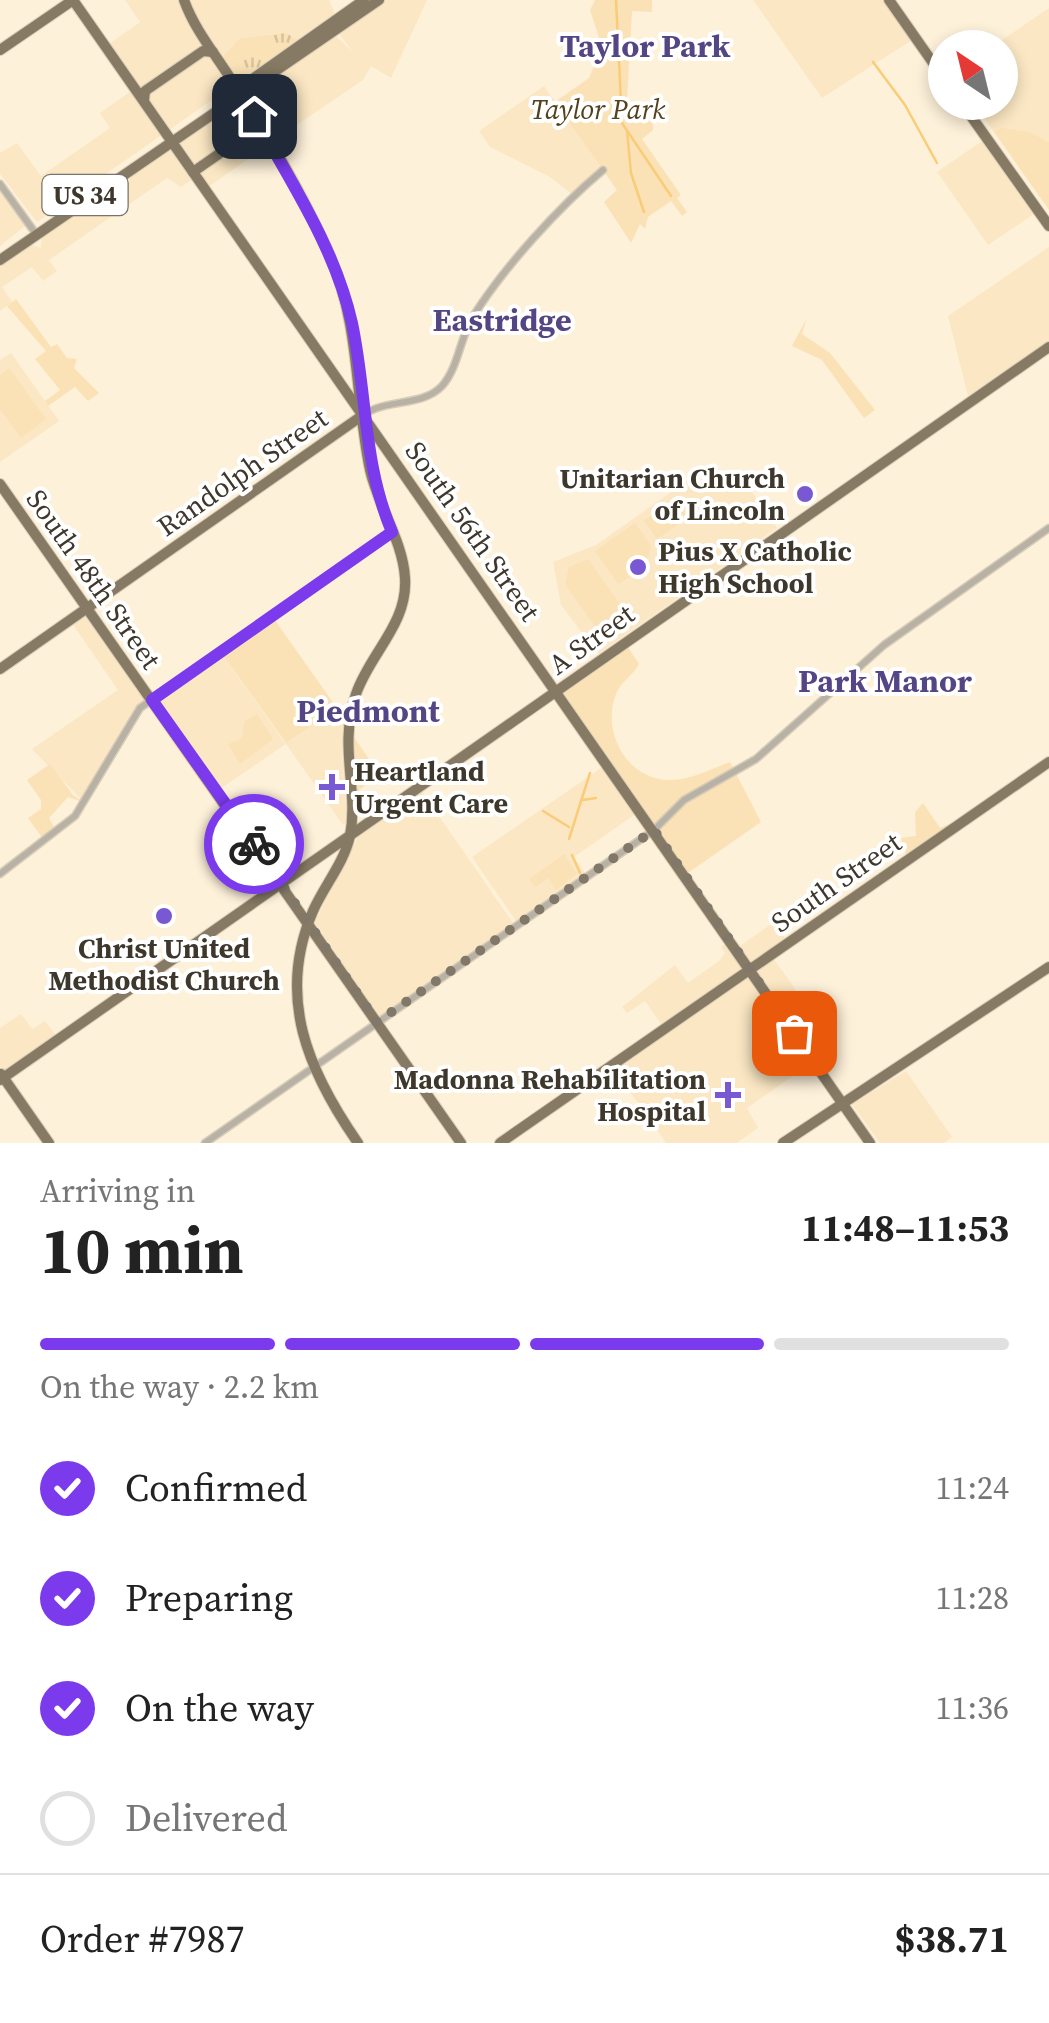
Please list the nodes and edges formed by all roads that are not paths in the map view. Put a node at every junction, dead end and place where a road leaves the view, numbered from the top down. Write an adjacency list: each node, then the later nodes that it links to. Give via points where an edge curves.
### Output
1 (73, 0): 7 (main road); 11 (main road)
2 (184, 0): 8 (main road)
3 (364, 0): 10 (main road, US 34)
4 (378, 0): 10 (main road, US 34)
5 (892, 0): 6 (main road); 9 (main road)
6 (928, 48)
7 (0, 50)
8 (209, 52): 10 (main road); 11 (main road)
9 (928, 54)
10 (239, 92): 14 (main road); 15 (main road, US 34)
11 (141, 93): 15 (main road)
12 (976, 120): 20 (main road)
13 (977, 120): 19 (main road)
14 (259, 126): 17 (main road); 24 (main road, via 334,267 351,321)
15 (170, 139): 17 (main road); 21 (main road, US 34)
16 (604, 170): 25 (street, Randolph Street, via 478,310 441,386 426,397)
17 (193, 172): 24 (main road)
18 (0, 184): 21 (street)
19 (1049, 217)
20 (1049, 226)
21 (32, 231): 22 (main road, US 34)
22 (0, 256)
23 (1049, 350): 31 (main road, A Street, via 828,497)
24 (356, 394): 25 (main road)
25 (364, 415): 28 (main road, via 372,475); 29 (main road, Randolph Street); 31 (main road, South 56th Street)
26 (0, 484): 29 (main road, South 48th Street)
27 (1049, 528): 34 (street, via 884,645 756,759 693,794)
28 (392, 532): 32 (street); 35 (main road, via 404,567 404,599 352,709 346,752)
29 (87, 608): 30 (main road, Randolph Street); 32 (main road, South 48th Street)
30 (0, 669)
31 (557, 691): 34 (main road, South 56th Street); 35 (main road, A Street)
32 (152, 700): 36 (street, via 129,721 78,813); 37 (main road, South 48th Street)
33 (1049, 762): 40 (main road, South Street)
34 (654, 830): 40 (main road, South 56th Street); 41 (street)
35 (350, 836): 37 (main road, A Street); 38 (main road)
36 (0, 874)
37 (281, 884): 38 (main road, South 48th Street); 43 (main road, A Street)
38 (308, 923): 41 (main road, South 48th Street); 42 (main road, via 296,992)
39 (1049, 968): 44 (main road)
40 (750, 969): 44 (main road, South 56th Street); 49 (main road, South Street)
41 (377, 1022): 42 (street); 48 (main road, South 48th Street)
42 (312, 1068): 46 (street); 47 (main road)
43 (1, 1077): 45 (main road)
44 (844, 1102): 50 (main road); 51 (main road, South 56th Street)
45 (49, 1143)
46 (205, 1143)
47 (358, 1143)
48 (460, 1143)
49 (500, 1143)
50 (781, 1143)
51 (873, 1143)

